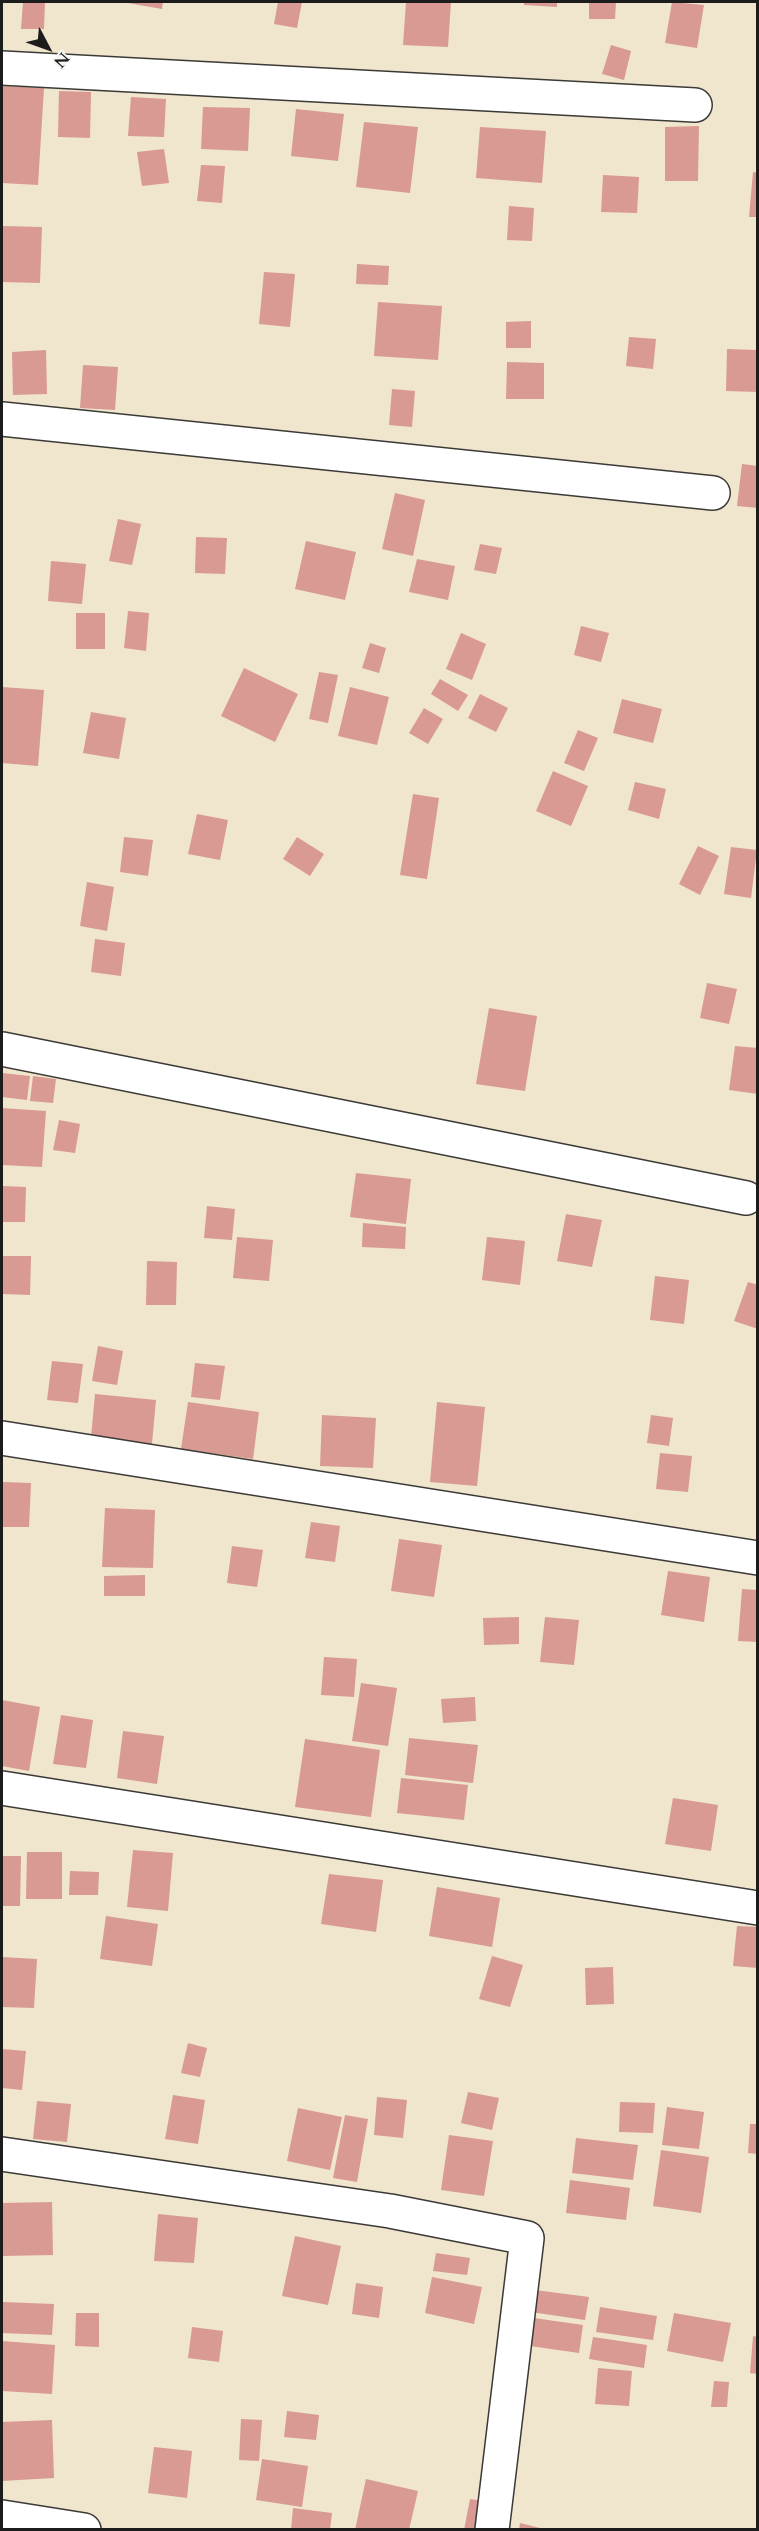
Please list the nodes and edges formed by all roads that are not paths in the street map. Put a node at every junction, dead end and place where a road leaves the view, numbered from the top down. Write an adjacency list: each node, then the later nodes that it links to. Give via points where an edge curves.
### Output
1 (2, 68): 2 (street)
2 (695, 105)
3 (2, 419): 4 (street)
4 (712, 493)
5 (2, 1049): 6 (street)
6 (746, 1198)
7 (2, 1437): 8 (street)
8 (758, 1558)
9 (2, 1788): 10 (street)
10 (758, 1908)
11 (2, 2154): 14 (street, via 390,2211 527,2238)
12 (2, 2517): 13 (street)
13 (84, 2529)
14 (492, 2529)

